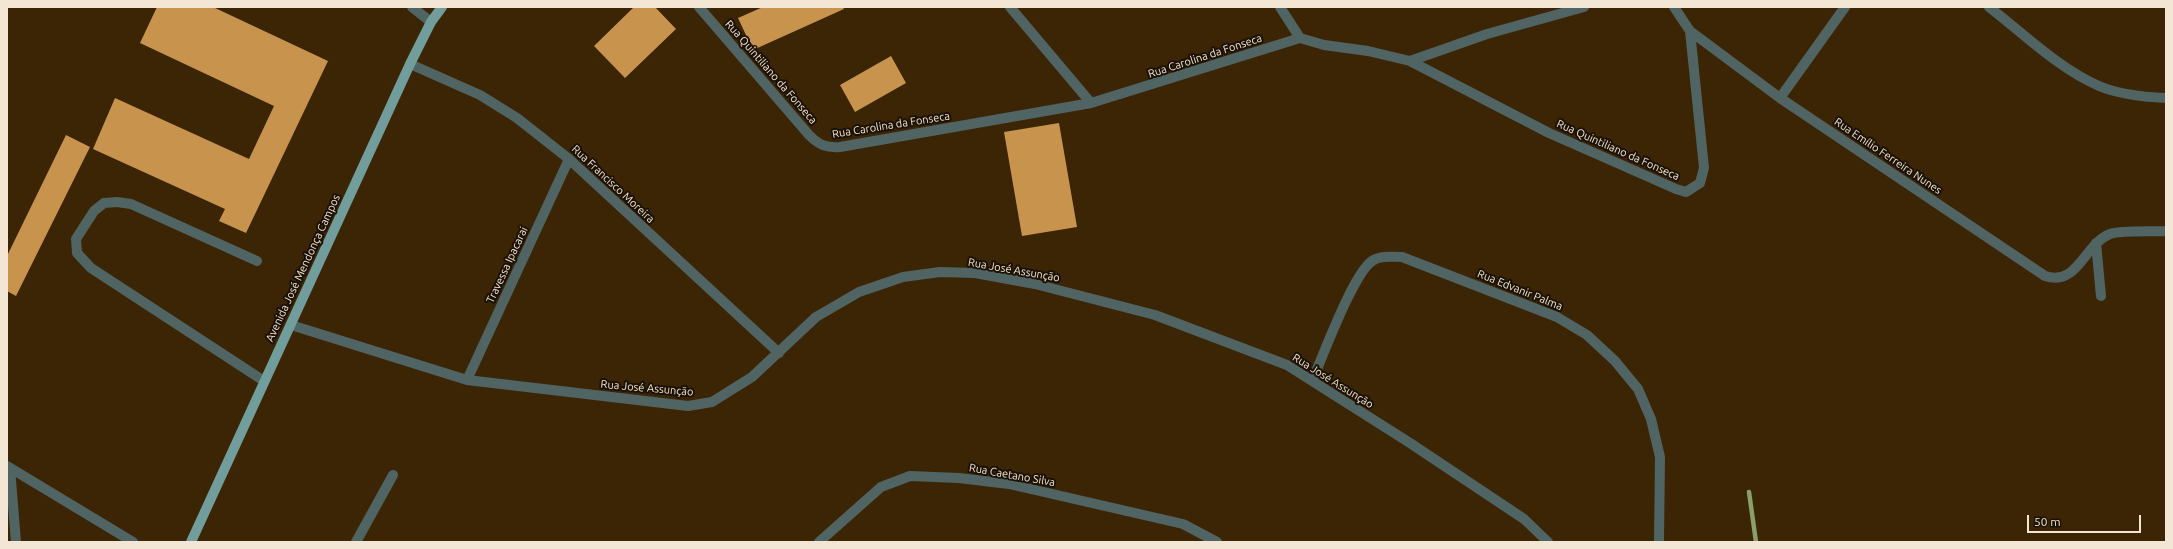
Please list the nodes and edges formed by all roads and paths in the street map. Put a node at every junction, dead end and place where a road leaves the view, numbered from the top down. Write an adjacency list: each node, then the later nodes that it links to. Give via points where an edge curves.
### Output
1 (412, 7): 10 (street)
2 (442, 7): 10 (main road, Avenida José Mendonça Campos)
3 (699, 7): 18 (street, Rua Quintiliano da Fonseca, via 809,135)
4 (1010, 7): 17 (street)
5 (1280, 7): 12 (street)
6 (1584, 7): 13 (street, via 1487,34)
7 (1674, 7): 11 (street, Rua Emílio Ferreira Nunes)
8 (1845, 7): 15 (street)
9 (1989, 7): 16 (street, via 2064,66 2100,86 2140,96)
10 (431, 22): 14 (main road, Avenida José Mendonça Campos)
11 (1690, 31): 13 (street, Rua Quintiliano da Fonseca, via 1704,168 1700,183 1686,192 1549,133); 15 (street, Rua Emílio Ferreira Nunes)
12 (1300, 38): 13 (street); 17 (street, Rua Carolina da Fonseca)
13 (1410, 61)
14 (410, 64): 19 (street, Rua Francisco Moreira, via 480,95 517,118); 24 (main road, Avenida José Mendonça Campos)
15 (1780, 98): 21 (street, Rua Emílio Ferreira Nunes, via 2045,276 2064,278)
16 (2166, 98)
17 (1092, 103): 18 (street, Rua Carolina da Fonseca)
18 (828, 148)
19 (569, 159): 25 (street, Rua Francisco Moreira); 26 (street, Travessa Ipacarai)
20 (2166, 231): 21 (street, Rua Emílio Ferreira Nunes, via 2111,233)
21 (2096, 243): 23 (street)
22 (257, 261): 27 (street, via 131,204 104,203 94,211 76,239 77,253 91,268)
23 (2101, 296)
24 (291, 325): 26 (street, Rua José Assunção); 27 (main road, Avenida José Mendonça Campos)
25 (779, 353): 26 (street, Rua José Assunção, via 730,392 712,402 688,406); 28 (street, Rua José Assunção, via 816,317 859,292 903,277 940,272 975,273 1035,284 1155,315 1287,365)
26 (467, 380)
27 (264, 381): 33 (main road, Avenida José Mendonça Campos)
28 (1312, 381): 37 (street, Rua José Assunção, via 1524,519); 38 (street, Rua Edvanir Palma, via 1354,286 1363,270 1382,256 1402,258 1557,317 1587,335 1615,361 1638,389 1651,419 1660,457)
29 (8, 467): 31 (street); 32 (street)
30 (393, 475): 34 (street)
31 (16, 542)
32 (133, 542)
33 (191, 542)
34 (356, 542)
35 (819, 542): 36 (street, Rua Caetano Silva, via 881,486 910,476 1010,484 1183,524)
36 (1217, 542)
37 (1548, 542)
38 (1659, 542)

